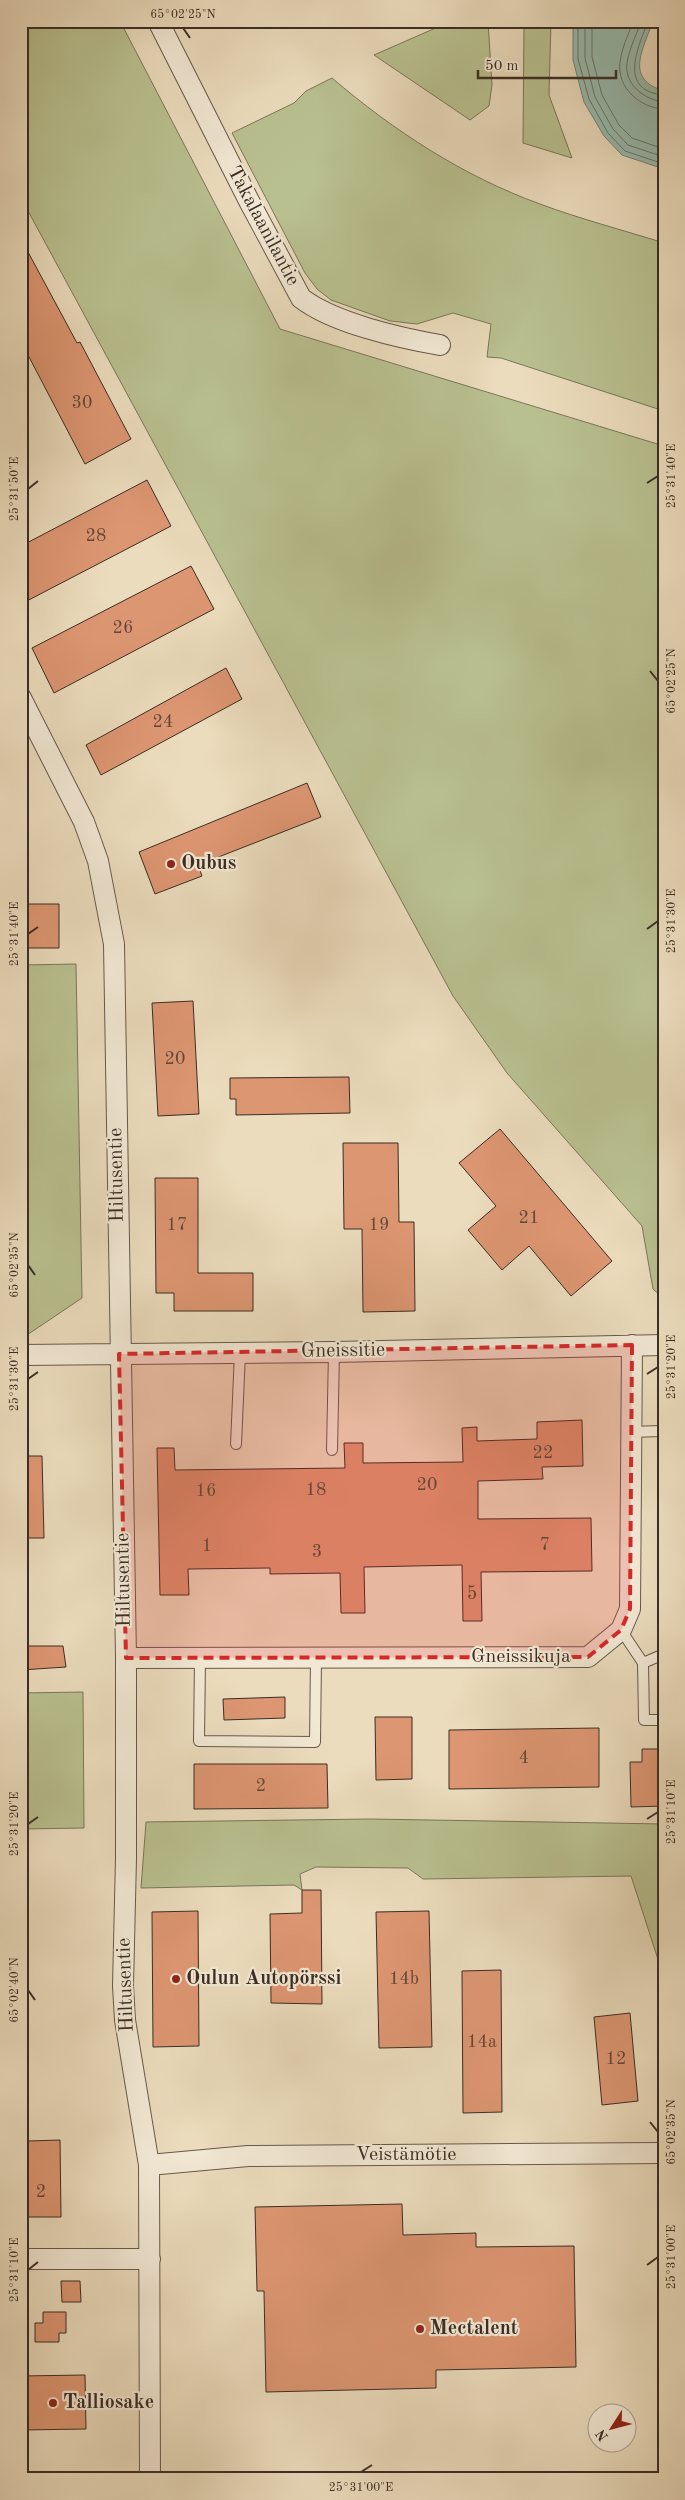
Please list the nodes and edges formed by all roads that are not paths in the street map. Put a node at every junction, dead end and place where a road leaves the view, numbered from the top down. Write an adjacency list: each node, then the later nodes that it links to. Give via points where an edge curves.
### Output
1 (158, 21): 2 (street, Takalaanilantie, via 301,298 328,314 403,338)
2 (440, 345)
3 (21, 698): 8 (street, Hiltusentie, via 84,822 98,861 114,944)
4 (664, 1344): 5 (street, Gneissitie)
5 (632, 1346): 7 (street, Gneissitie); 10 (street)
6 (240, 1352): 7 (street, Gneissitie); 8 (street, Gneissitie); 12 (lane)
7 (334, 1352): 13 (lane)
8 (119, 1354): 9 (street, Gneissitie); 16 (street, Hiltusentie)
9 (21, 1355)
10 (631, 1432): 11 (lane, via 660,1431); 14 (street, via 630,1609)
11 (664, 1436)
12 (236, 1444)
13 (332, 1450)
14 (621, 1630): 18 (street, Gneissikuja, via 588,1656); 19 (lane)
15 (664, 1654): 19 (lane)
16 (126, 1658): 17 (street, Gneissikuja); 22 (street, Hiltusentie, via 123,1986 125,2020)
17 (200, 1658): 18 (street, Gneissikuja); 18 (lane, via 199,1741 316,1742)
18 (316, 1658)
19 (643, 1663): 20 (lane, via 644,1720)
20 (664, 1720)
21 (664, 2153): 22 (street, Veistämötie, via 248,2156)
22 (149, 2165): 23 (street, Hiltusentie)
23 (150, 2258): 24 (street); 25 (street, Hiltusentie)
24 (21, 2259)
25 (150, 2479)

